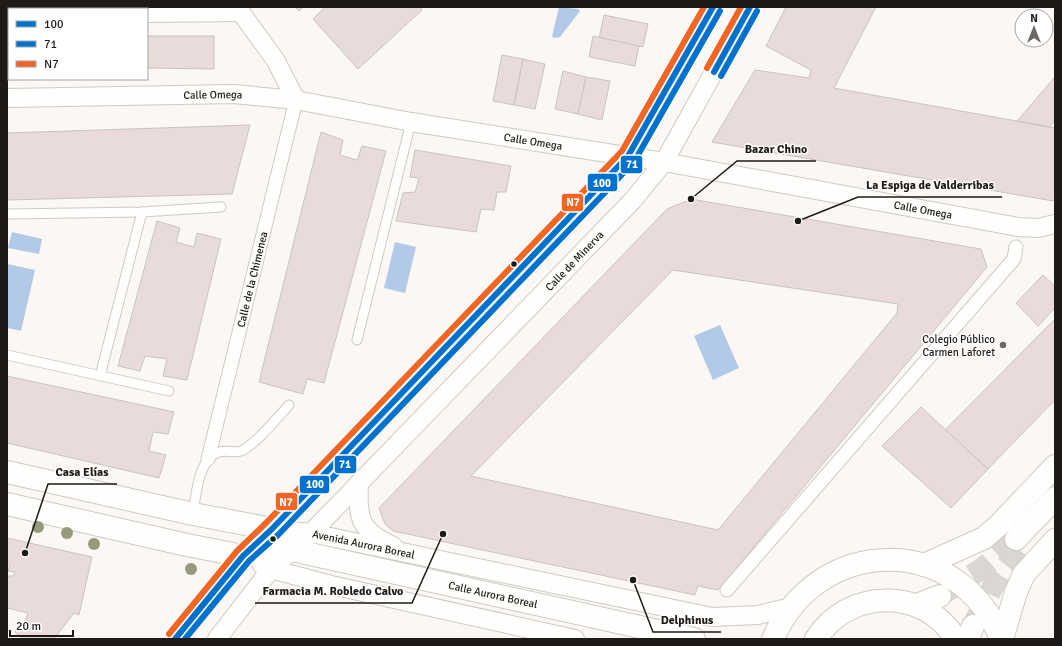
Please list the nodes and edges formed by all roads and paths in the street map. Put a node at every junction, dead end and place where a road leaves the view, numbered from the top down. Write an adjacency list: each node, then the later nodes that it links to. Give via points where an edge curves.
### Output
1 (713, 7): 8 (street)
2 (750, 7): 9 (street, Calle de Minerva)
3 (239, 10): 4 (street); 6 (street, via 276,61)
4 (148, 13)
5 (7, 98): 6 (street, Calle Omega, via 234,94)
6 (296, 100): 7 (street, Calle Omega); 20 (street, Calle de la Chimenea)
7 (411, 122): 8 (street, Calle Omega); 15 (lane)
8 (628, 156): 9 (street, Calle Omega); 28 (street)
9 (664, 162): 13 (street, Calle Omega, via 1018,227 1038,228); 23 (street, Calle de Minerva, via 633,200)
10 (221, 208): 11 (lane)
11 (142, 212): 12 (lane); 17 (lane)
12 (7, 214)
13 (1055, 224)
14 (1016, 247): 36 (street, via 1014,259)
15 (357, 340)
16 (7, 354): 17 (lane)
17 (100, 376): 18 (lane)
18 (169, 391)
19 (289, 405): 20 (lane, via 250,445 241,451 220,452)
20 (208, 459): 27 (lane, via 201,473)
21 (1055, 466): 34 (main road, via 984,538)
22 (7, 472): 27 (main road, Avenida Aurora Boreal)
23 (359, 484): 29 (street, Calle de Minerva); 32 (street, via 358,508 361,522 377,539)
24 (1055, 498): 26 (main road, via 1019,543)
25 (7, 504): 33 (main road)
26 (1055, 512)
27 (193, 514): 28 (main road, Avenida Aurora Boreal)
28 (272, 529): 29 (street, Avenida Aurora Boreal); 31 (main road); 33 (street)
29 (311, 533): 31 (street, Calle de Minerva); 32 (street, Avenida Aurora Boreal)
30 (1055, 540): 47 (main road, via 1024,574)
31 (292, 550): 33 (main road, Calle Aurora Boreal); 35 (street, Calle de Minerva); 45 (main road, Calle Aurora Boreal)
32 (412, 555): 38 (street, Avenida Aurora Boreal, via 712,617 758,615)
33 (243, 556): 35 (street); 42 (street)
34 (924, 565): 38 (main road, via 901,560 855,564 813,584); 47 (main road, via 951,578 970,592 991,618)
35 (271, 569): 43 (street, Calle de Minerva); 44 (street)
36 (727, 590)
37 (940, 596): 39 (main road)
38 (792, 606): 46 (main road)
39 (917, 606): 40 (main road); 41 (main road, via 895,600 861,603 841,613)
40 (966, 635)
41 (814, 637)
42 (175, 639)
43 (217, 639)
44 (575, 639)
45 (694, 639)
46 (773, 639)
47 (1002, 639)

